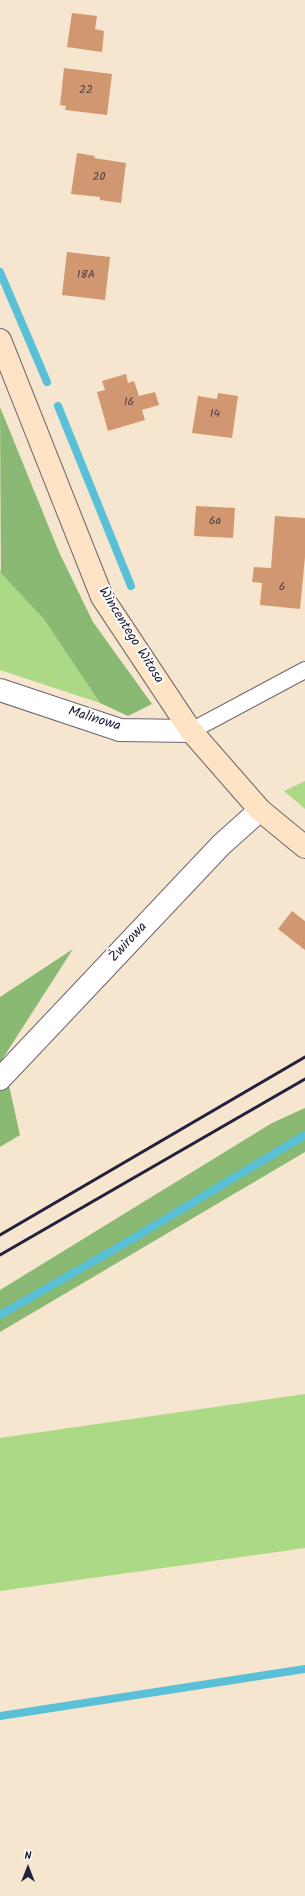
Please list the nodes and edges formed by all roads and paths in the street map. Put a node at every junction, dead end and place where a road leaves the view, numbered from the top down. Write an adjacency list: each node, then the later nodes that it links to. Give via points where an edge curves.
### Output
1 (0, 340): 4 (street, Wincentego Witosa, via 102,597)
2 (305, 670): 4 (lane)
3 (0, 690): 4 (street, Malinowa, via 120,730)
4 (191, 731): 5 (street, Wincentego Witosa)
5 (260, 810): 6 (street, Wincentego Witosa); 7 (street, Żwirowa, via 221,845)
6 (305, 847)
7 (0, 1079)

